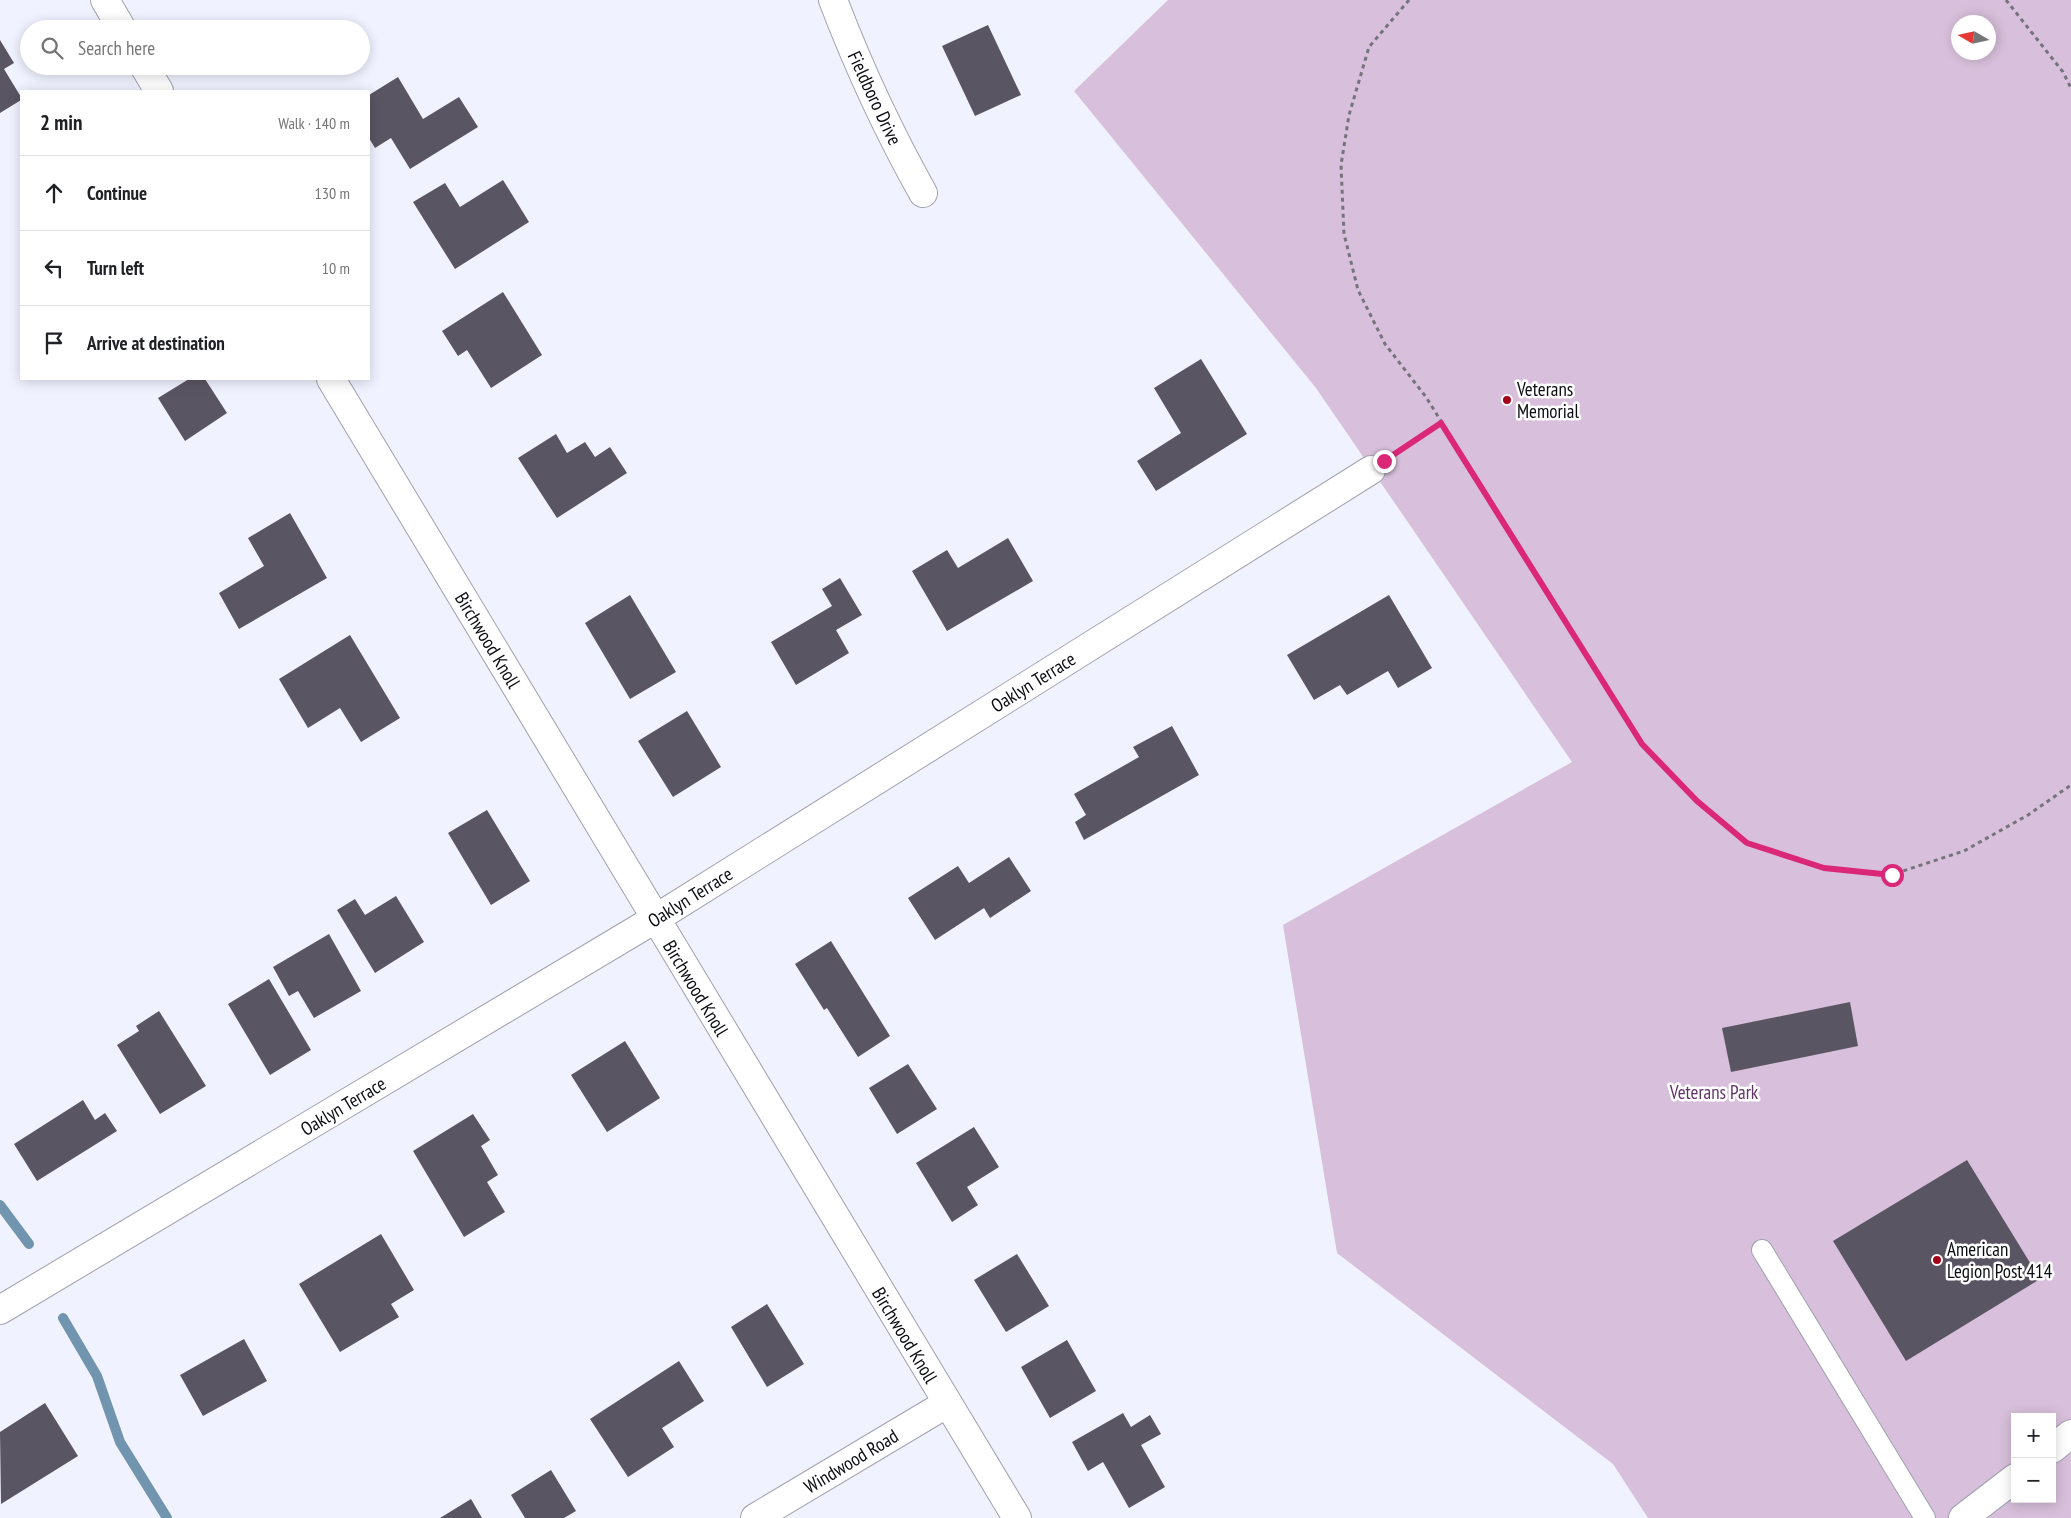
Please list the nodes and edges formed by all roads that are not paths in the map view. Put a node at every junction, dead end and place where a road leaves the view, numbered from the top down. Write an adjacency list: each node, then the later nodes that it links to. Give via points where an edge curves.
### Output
1 (105, 0): 3 (street)
2 (833, 0): 6 (street, Fieldboro Drive, via 855,59 893,140)
3 (117, 20)
4 (149, 75): 5 (street)
5 (158, 90)
6 (923, 193)
7 (333, 380): 9 (street, Birchwood Knoll)
8 (1382, 463): 9 (street, Oaklyn Terrace)
9 (655, 919): 11 (street, Oaklyn Terrace); 12 (street, Birchwood Knoll)
10 (1762, 1250): 18 (lane)
11 (0, 1310)
12 (946, 1404): 16 (street, Windwood Road); 17 (street, Birchwood Knoll)
13 (2071, 1434): 14 (street)
14 (2056, 1446)
15 (2011, 1481): 19 (street)
16 (755, 1518)
17 (1017, 1518)
18 (1925, 1518)
19 (1963, 1518)

